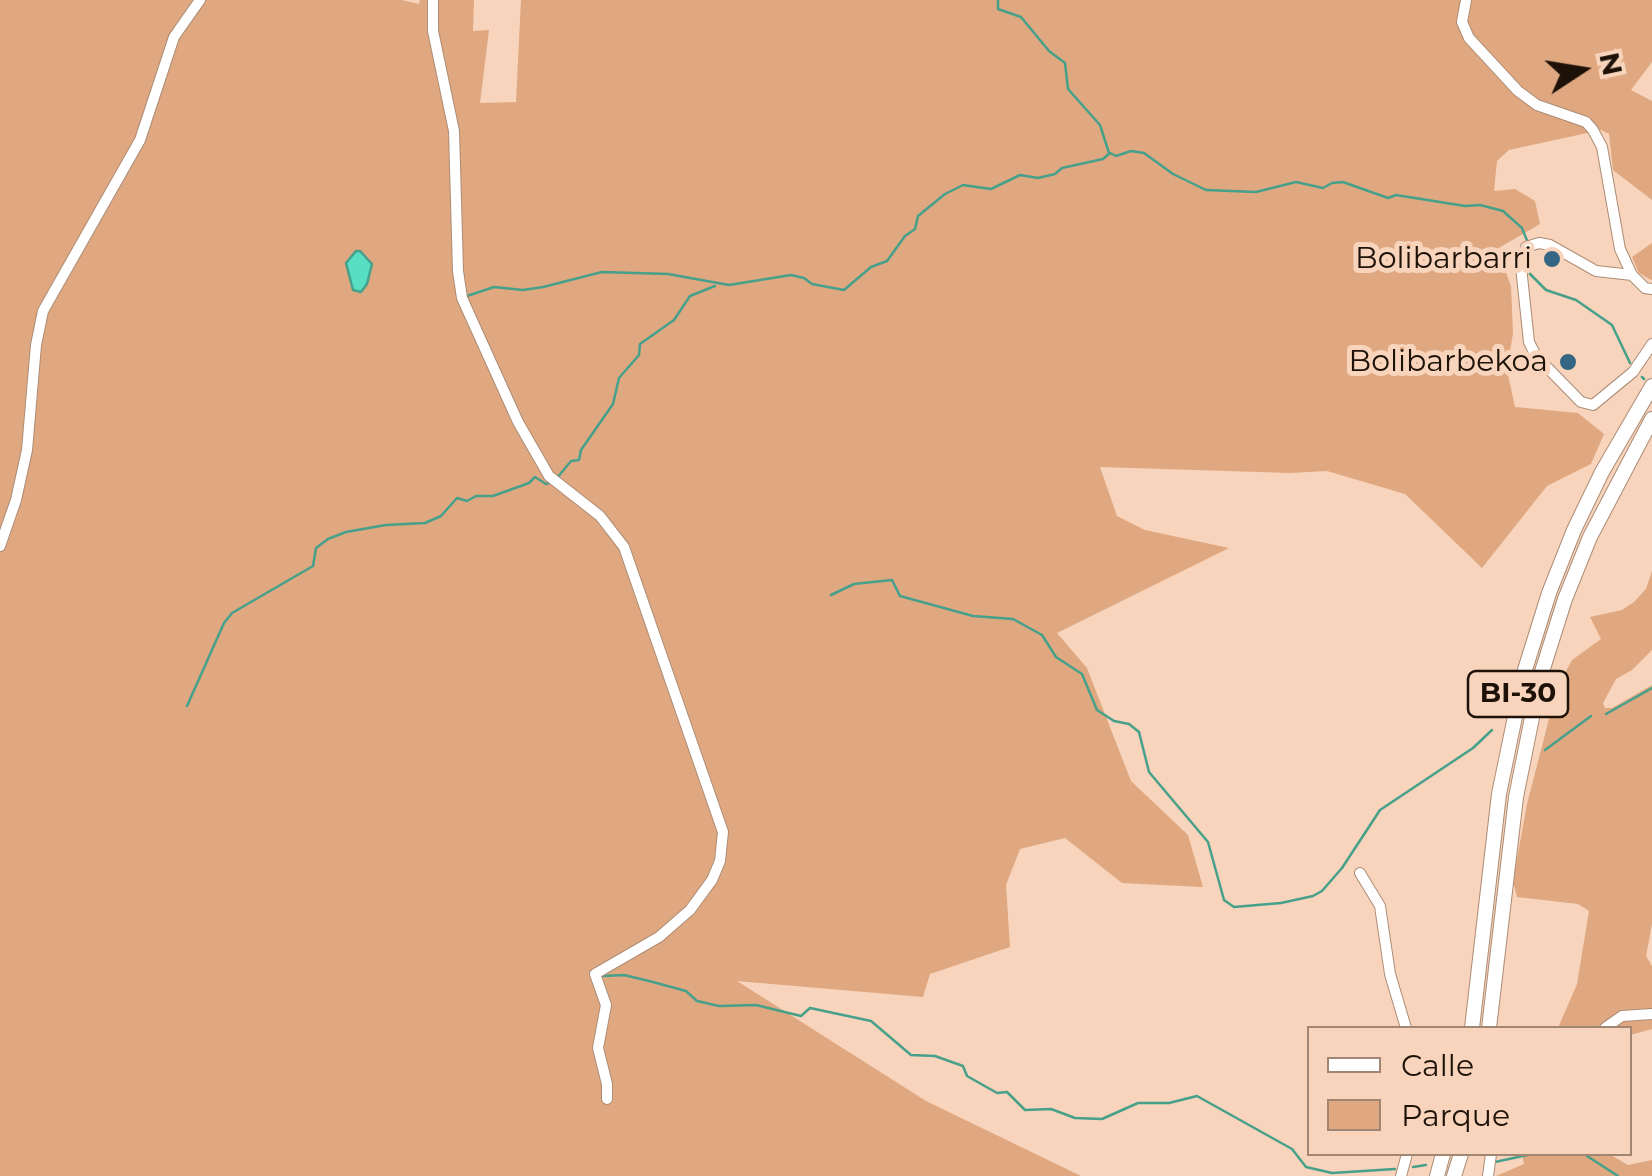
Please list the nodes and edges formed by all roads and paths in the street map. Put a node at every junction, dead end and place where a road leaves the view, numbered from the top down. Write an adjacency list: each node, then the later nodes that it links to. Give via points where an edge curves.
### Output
1 (200, 0): 9 (street, via 174,37 140,140 42,311 28,450)
2 (433, 0): 16 (street, via 454,130 462,298 548,476 600,516 624,547 723,832 712,880 690,910 596,974 606,1005 598,1048)
3 (1466, 0): 4 (street, via 1462,22 1479,50 1536,105 1586,122 1598,137 1615,230)
4 (1632, 275): 5 (street); 6 (street, via 1596,271 1550,245 1528,246 1522,267 1530,342 1581,402 1594,406)
5 (1652, 290)
6 (1652, 344)
7 (1652, 386): 13 (highway, BI-30, via 1581,515 1524,674 1499,794)
8 (1652, 419): 14 (highway, BI-30, via 1576,568 1540,678 1516,797)
9 (0, 546)
10 (1360, 872): 12 (street, via 1380,906)
11 (1652, 1014): 15 (street, via 1622,1016)
12 (1405, 1026)
13 (1472, 1026)
14 (1489, 1026)
15 (1608, 1026)
16 (607, 1099)

